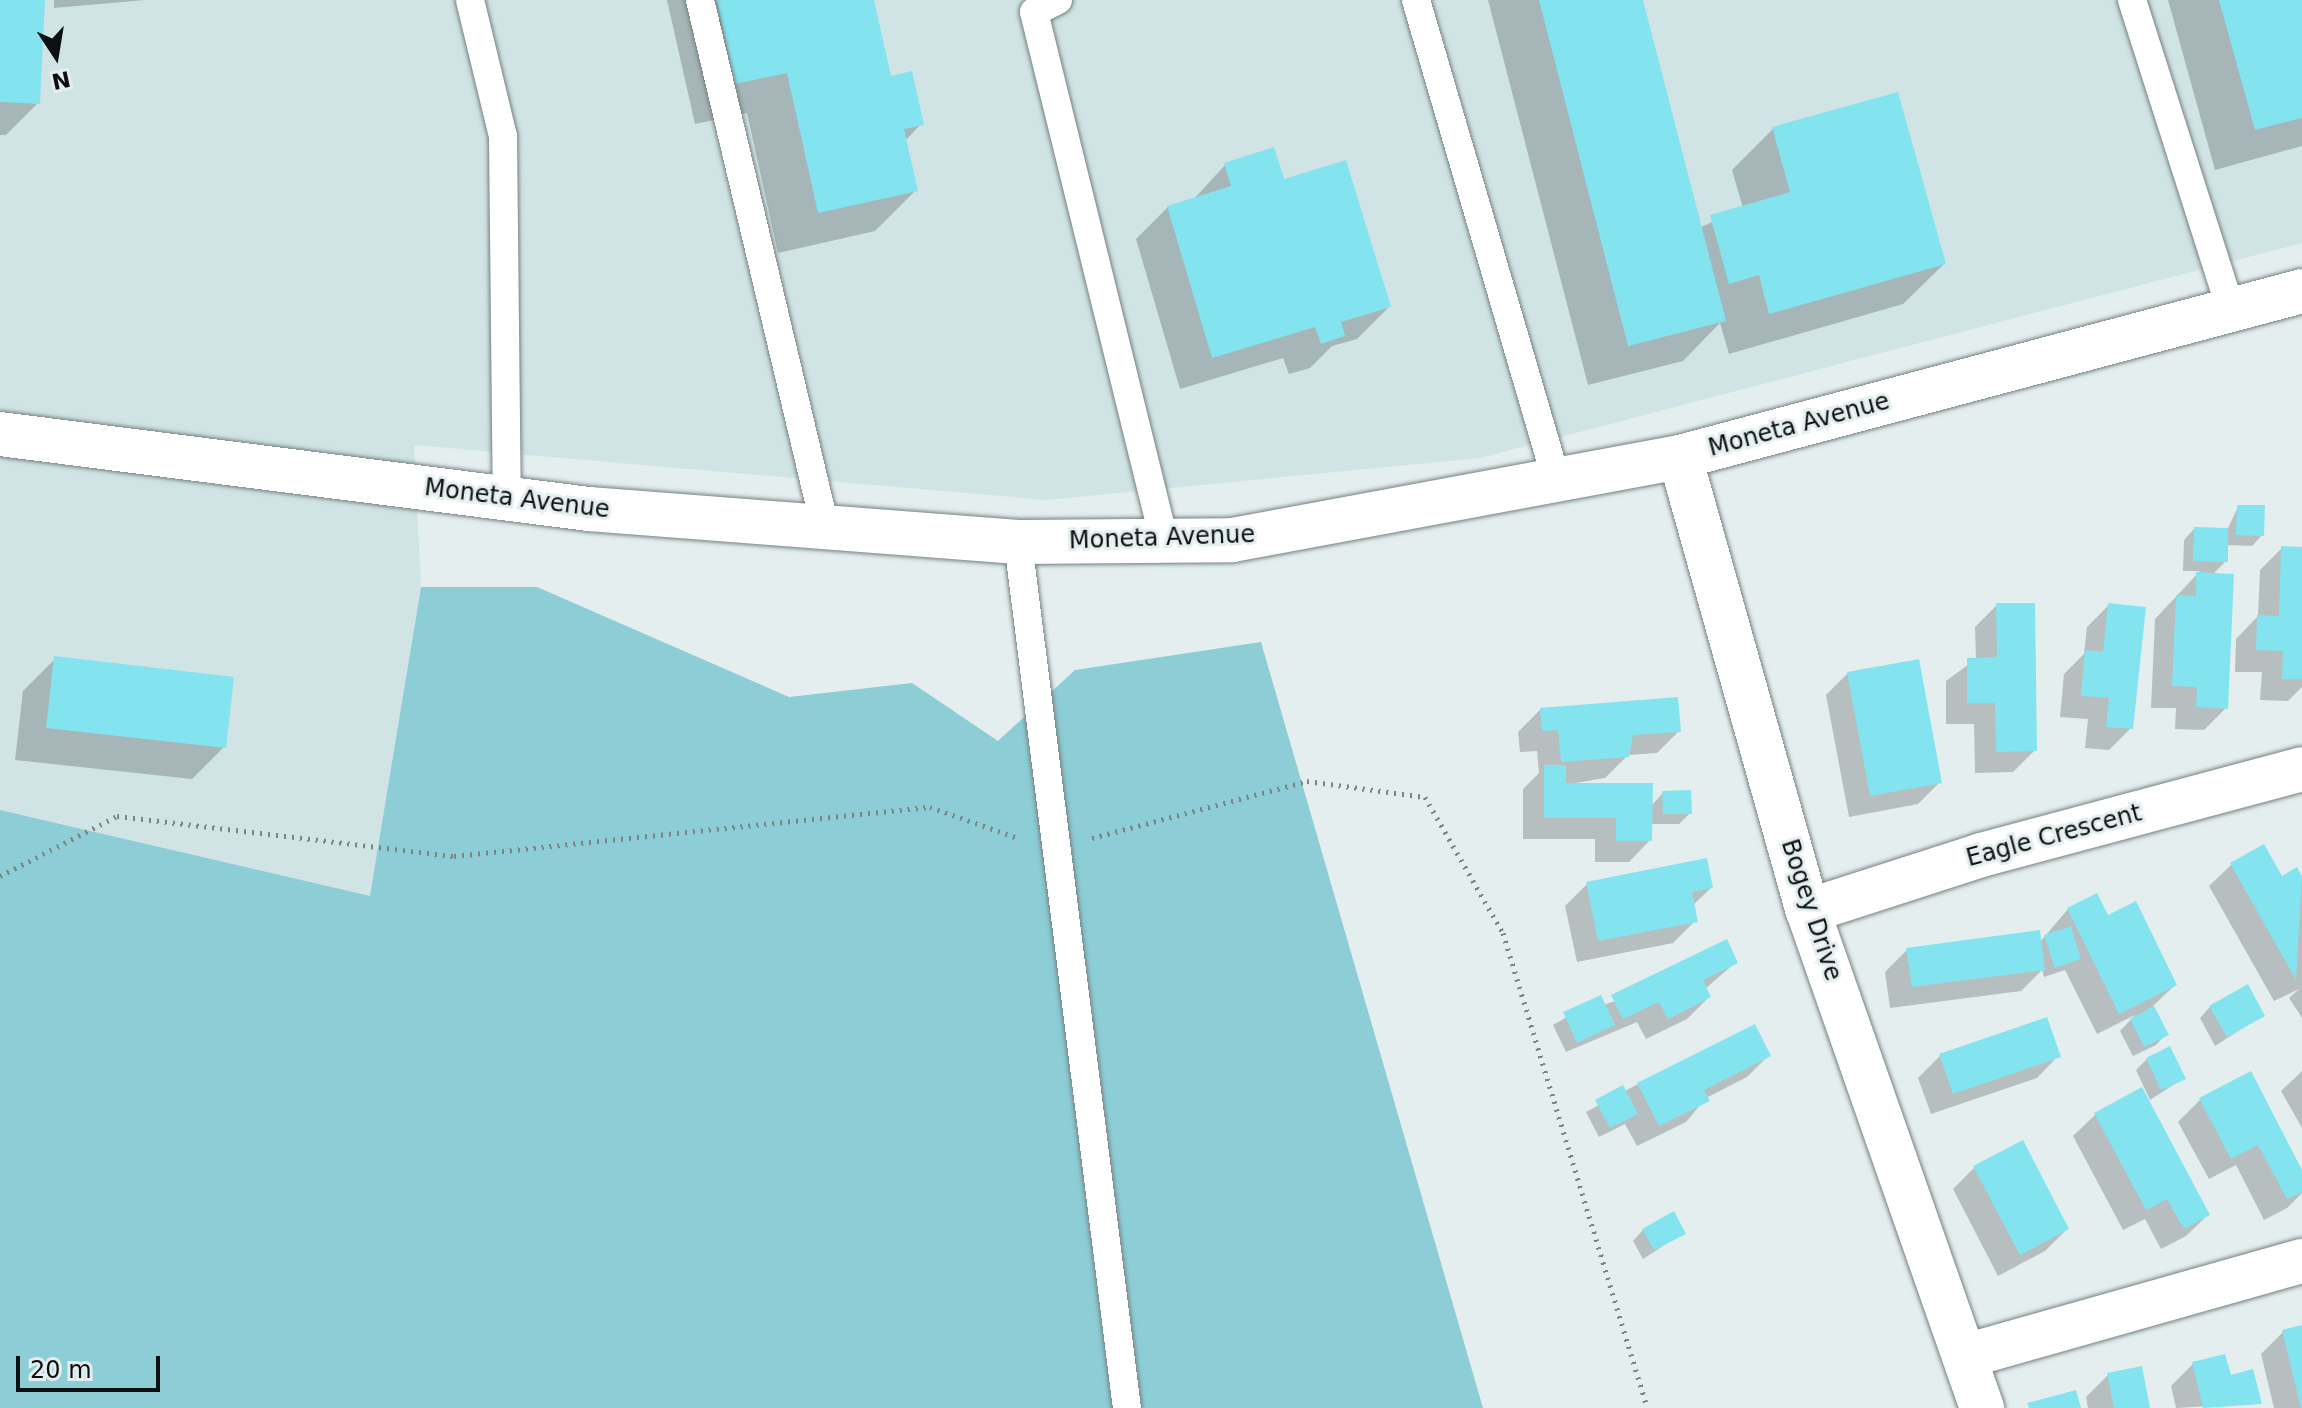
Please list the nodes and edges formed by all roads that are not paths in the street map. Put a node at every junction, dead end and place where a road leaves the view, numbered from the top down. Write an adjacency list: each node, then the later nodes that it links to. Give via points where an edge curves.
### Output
1 (470, 0): 11 (lane, via 503,136)
2 (700, 0): 12 (lane)
3 (1058, 0): 13 (lane, via 1034,12)
4 (1416, 0): 10 (lane)
5 (2132, 0): 7 (lane)
6 (2302, 291): 7 (street, Moneta Avenue)
7 (2231, 310): 9 (street, Moneta Avenue)
8 (0, 434): 11 (street, Moneta Avenue)
9 (1680, 457): 10 (street, Moneta Avenue); 16 (street, Bogey Drive)
10 (1556, 480): 13 (street, Moneta Avenue, via 1232,540)
11 (507, 499): 12 (street, Moneta Avenue)
12 (825, 527): 14 (street, Moneta Avenue)
13 (1164, 540): 14 (street, Moneta Avenue)
14 (1018, 542): 19 (lane)
15 (2302, 769): 16 (street, Eagle Crescent, via 1981,855)
16 (1808, 911): 18 (street, Bogey Drive)
17 (2302, 1261): 18 (street)
18 (1969, 1355): 20 (street, Bogey Drive)
19 (1127, 1408)
20 (1982, 1408)

